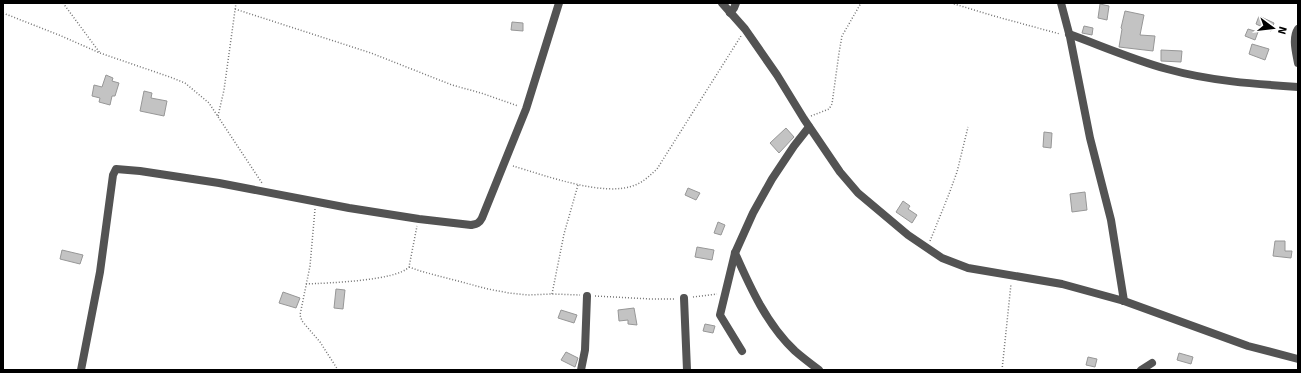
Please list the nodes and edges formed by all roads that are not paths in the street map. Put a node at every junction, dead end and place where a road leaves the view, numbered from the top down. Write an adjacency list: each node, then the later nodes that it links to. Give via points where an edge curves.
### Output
1 (559, 3): 18 (street, via 526,109 480,222 471,224 419,219 116,169)
2 (722, 3): 5 (street)
3 (736, 3): 5 (street)
4 (1061, 3): 7 (street)
5 (730, 12): 10 (street, via 777,75)
6 (1298, 29): 8 (street, via 1295,41)
7 (1069, 35): 9 (street, via 1169,70 1246,84); 14 (street, via 1090,138 1111,220)
8 (1298, 63)
9 (1298, 87)
10 (809, 127): 11 (street, via 772,179 753,213); 14 (street, via 858,193 908,235 942,258 968,268 1062,284)
11 (736, 253): 15 (street, via 720,315); 21 (street, via 749,285 769,318 795,350)
12 (587, 296): 19 (street)
13 (684, 298): 20 (street)
14 (1124, 300): 16 (street, via 1248,346)
15 (742, 351)
16 (1298, 359)
17 (1152, 363): 22 (street)
18 (81, 370)
19 (581, 370)
20 (687, 370)
21 (820, 370)
22 (1141, 370)

